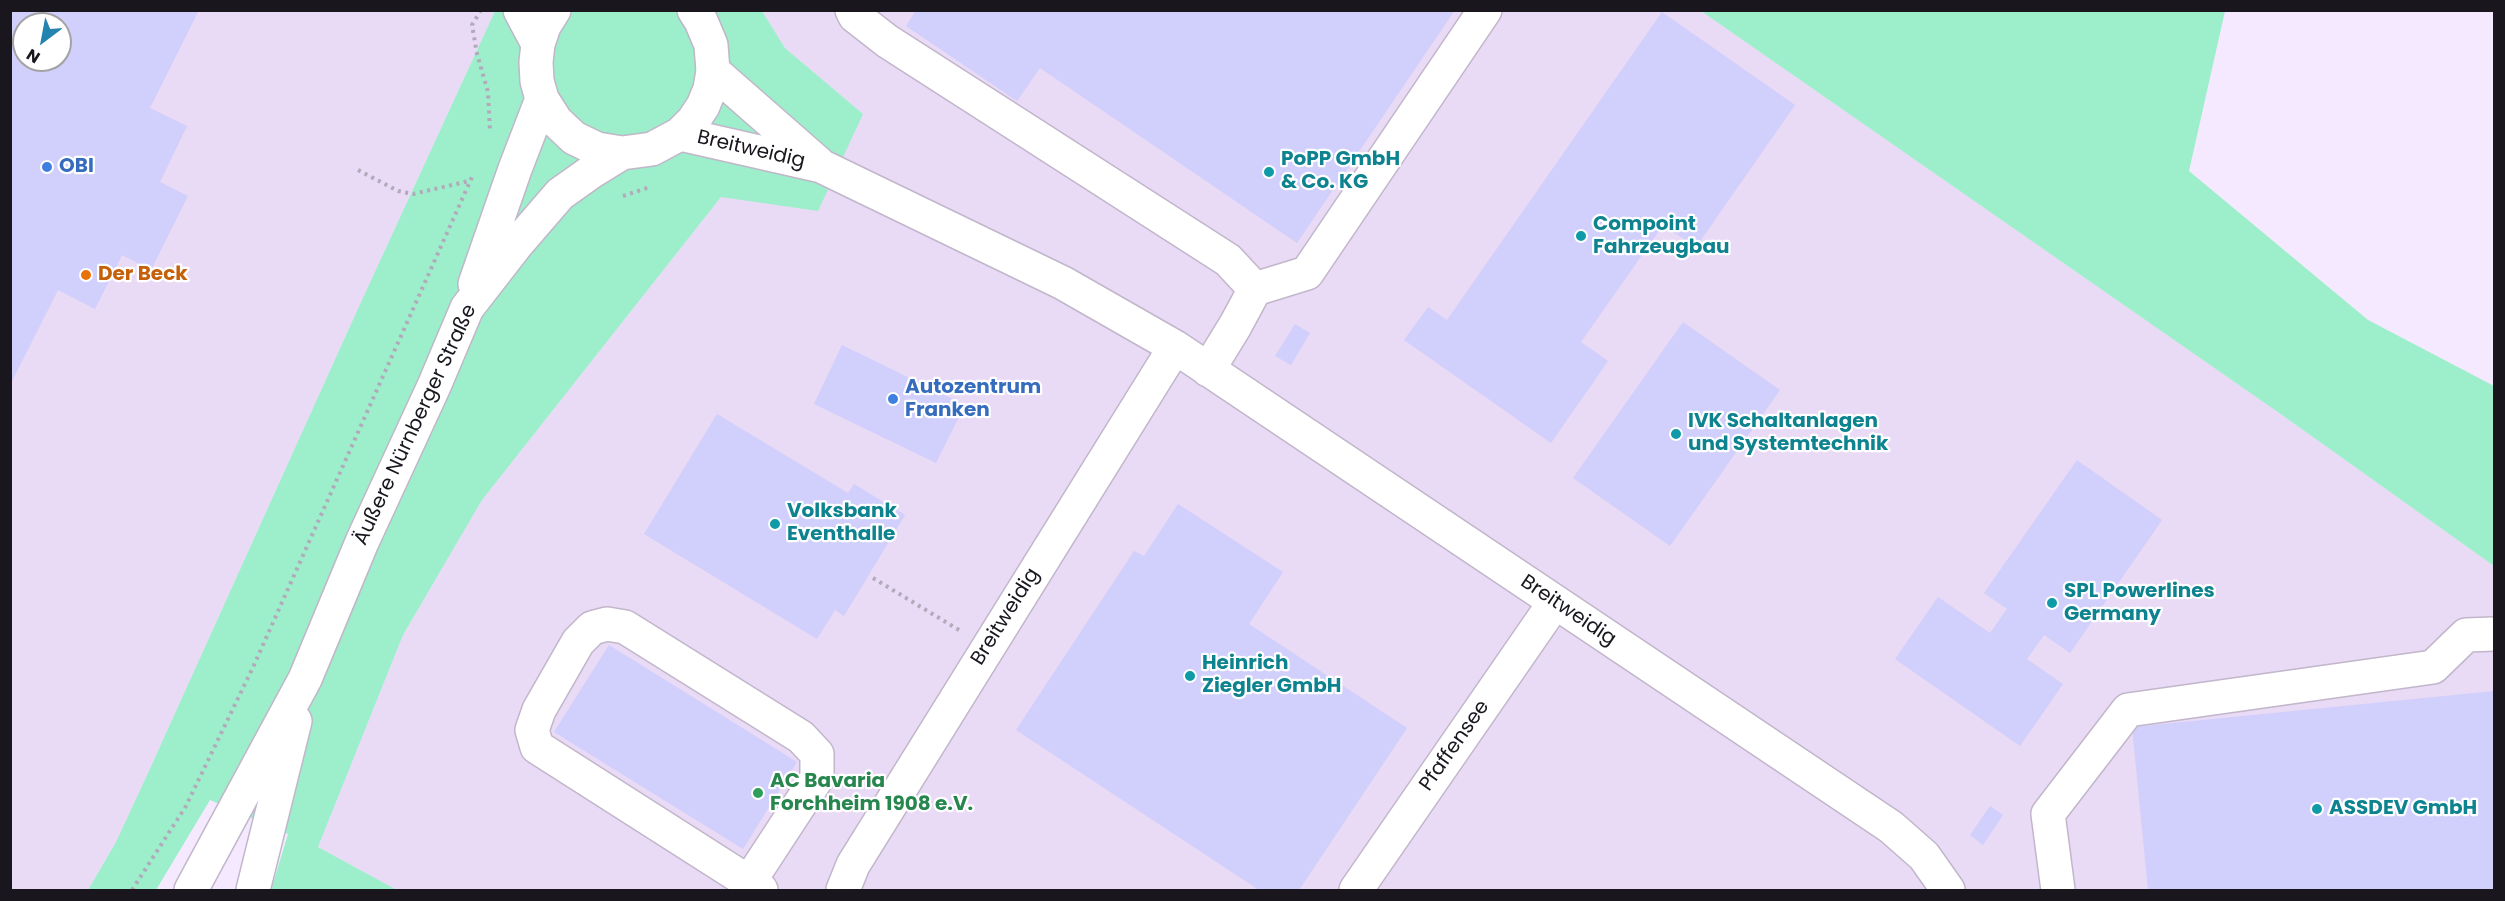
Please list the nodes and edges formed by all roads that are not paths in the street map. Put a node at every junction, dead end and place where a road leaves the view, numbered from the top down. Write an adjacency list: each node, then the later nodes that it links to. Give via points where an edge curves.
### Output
1 (520, 10): 6 (street)
2 (554, 10): 6 (street)
3 (852, 10): 12 (street, via 887,41 1228,260)
4 (1485, 10): 12 (street, via 1307,273)
5 (698, 14): 7 (street, via 711,45)
6 (538, 44): 8 (street, via 537,81)
7 (713, 71): 9 (street, via 703,106); 11 (street, Breitweidig)
8 (542, 99): 10 (street, via 556,121 574,138 597,149); 13 (street)
9 (680, 134): 10 (street, via 652,149); 11 (street, Breitweidig)
10 (622, 153): 13 (street, Äußere Nürnberger Straße, via 560,194)
11 (821, 166): 14 (street, Breitweidig, via 1063,283)
12 (1255, 289): 15 (street)
13 (467, 308): 18 (street, Äußere Nürnberger Straße)
14 (1175, 347): 15 (street, Breitweidig); 22 (street, Breitweidig, via 853,865)
15 (1208, 369): 16 (street, Breitweidig)
16 (1555, 602): 23 (street, Pfaffensee); 24 (street, Breitweidig, via 1891,827 1924,856)
17 (2494, 634): 25 (street, via 2466,635 2433,667 2128,710 2048,814)
18 (305, 679): 20 (street, Äußere Nürnberger Straße); 21 (street, Äußere Nürnberger Straße)
19 (755, 886): 19 (street, via 537,747 532,730 539,710 578,642 592,628 607,624 625,627 801,737 817,754 817,778)
20 (190, 891)
21 (253, 891)
22 (843, 891)
23 (1356, 891)
24 (1947, 891)
25 (2058, 891)

